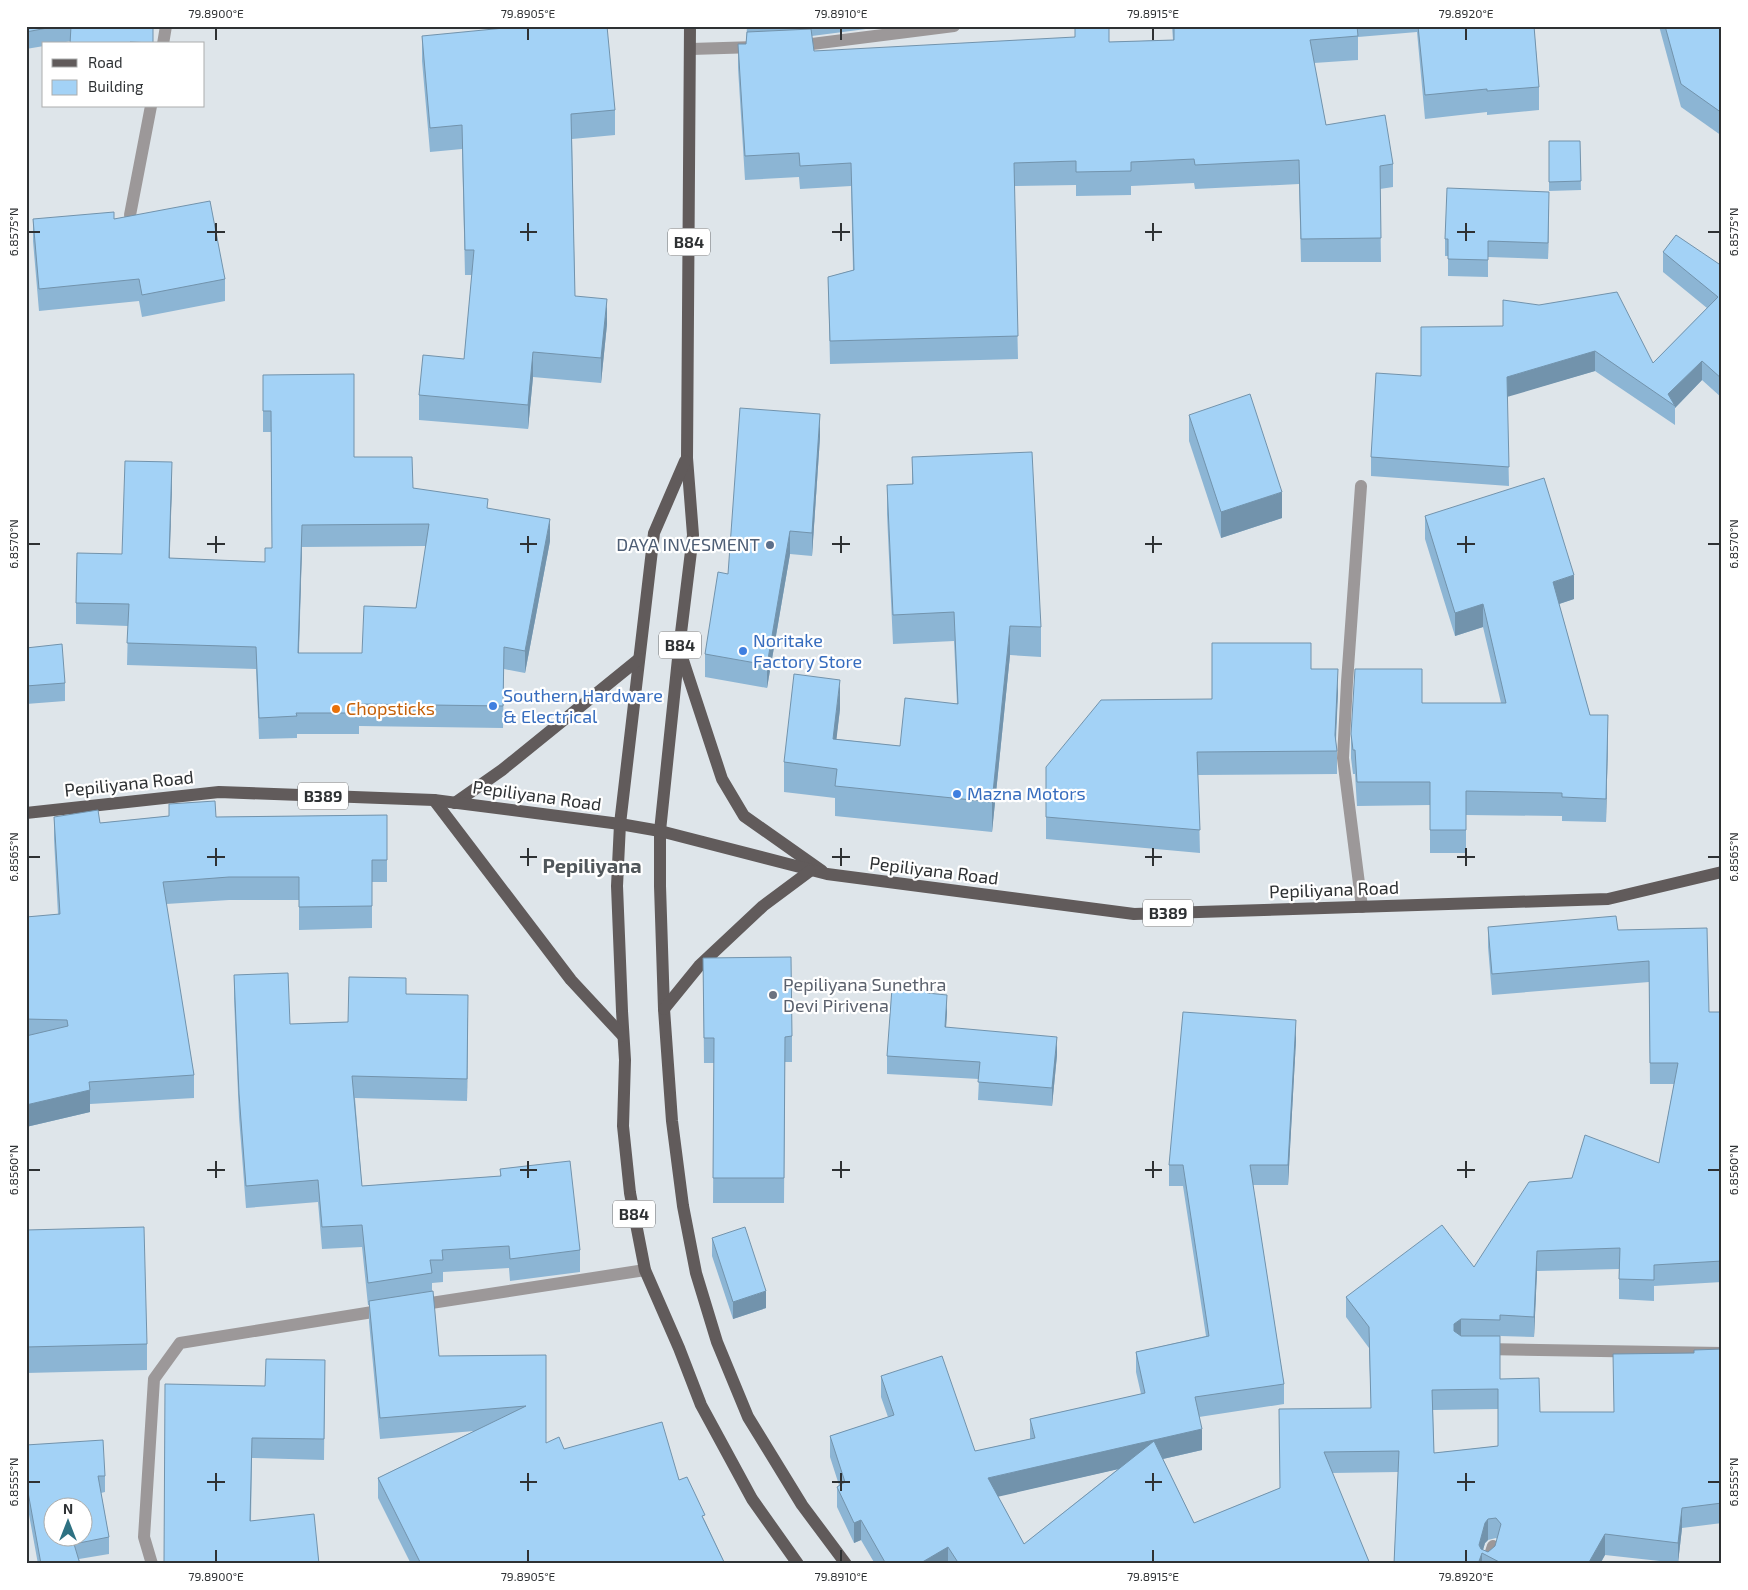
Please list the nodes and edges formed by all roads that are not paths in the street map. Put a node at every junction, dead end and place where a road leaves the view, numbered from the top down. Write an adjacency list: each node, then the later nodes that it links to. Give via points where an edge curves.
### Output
1 (166, 26): 4 (street)
2 (690, 26): 5 (main road, B84)
3 (954, 26): 5 (street, via 800,46)
4 (163, 42)
5 (691, 49): 8 (main road, B84)
6 (151, 108): 7 (street)
7 (130, 215)
8 (687, 458): 10 (main road, B84, via 694,535); 11 (main road, B84, via 654,532)
9 (1361, 486): 20 (street, via 1343,758)
10 (679, 649): 16 (main road, B84); 19 (main road, via 722,779 744,816)
11 (639, 659): 13 (main road, via 502,770); 15 (main road, B84)
12 (434, 800): 13 (main road, Pepiliyana Road / B389); 14 (main road, Pepiliyana Road / B389, via 219,792); 22 (main road, via 571,980)
13 (455, 803): 15 (main road, Pepiliyana Road / B389)
14 (26, 813)
15 (620, 824): 16 (main road, Pepiliyana Road / B389); 22 (main road, B84, via 617,886)
16 (660, 831): 17 (main road, Pepiliyana Road / B389); 21 (main road, B84)
17 (810, 871): 19 (main road, Pepiliyana Road / B389); 21 (main road, via 763,906 699,966)
18 (1722, 872): 20 (main road, Pepiliyana Road / B389, via 1608,899)
19 (826, 874): 20 (main road, Pepiliyana Road / B389, via 1134,914)
20 (1362, 907)
21 (664, 1009): 29 (main road, B84, via 672,1122 683,1206 696,1273 717,1342 748,1417 802,1505)
22 (624, 1036): 23 (main road, B84, via 624,1126 630,1193)
23 (645, 1270): 27 (street, via 180,1343 154,1379 144,1537); 28 (main road, B84, via 701,1405 752,1499)
24 (1471, 1349): 25 (street)
25 (1722, 1353)
26 (1493, 1546): 30 (street)
27 (152, 1564)
28 (798, 1564)
29 (846, 1564)
30 (1487, 1564)

